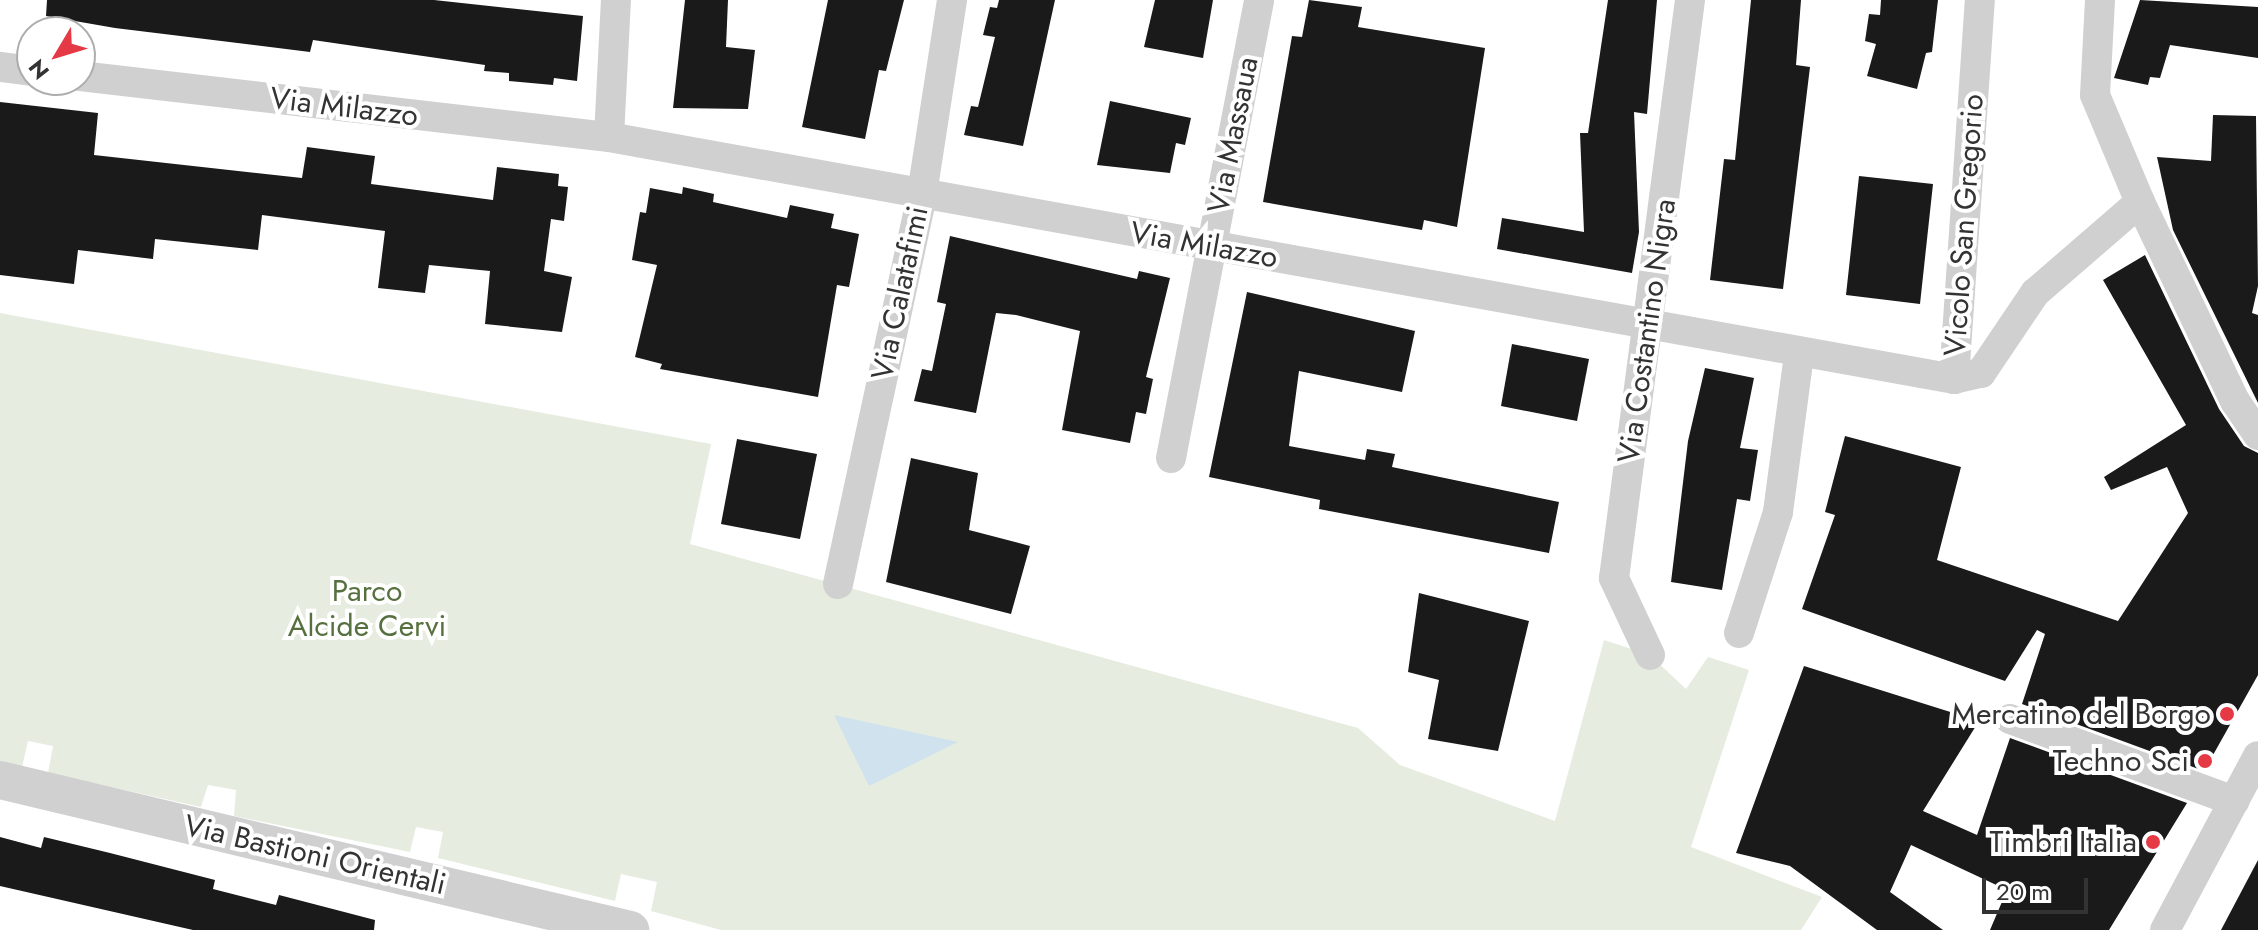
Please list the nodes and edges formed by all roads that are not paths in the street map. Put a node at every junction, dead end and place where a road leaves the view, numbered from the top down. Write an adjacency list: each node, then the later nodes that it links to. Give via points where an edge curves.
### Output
1 (616, 0): 8 (street)
2 (952, 0): 9 (street, Via Calatafimi)
3 (1259, 0): 11 (street, Via Massaua)
4 (1690, 0): 12 (street, Via Costantino Nigra)
5 (1980, 0): 14 (street, Vicolo San Gregorio)
6 (2100, 0): 10 (street, via 2095,95)
7 (96, 78): 8 (street, Via Milazzo)
8 (609, 137): 9 (street, Via Milazzo)
9 (922, 194): 11 (street, Via Milazzo); 17 (street, Via Calatafimi)
10 (2140, 202): 14 (street, Vicolo San Gregorio, via 2035,293 1981,373); 15 (street, via 2235,401)
11 (1212, 247): 12 (street, Via Milazzo); 16 (street, Via Massaua)
12 (1648, 324): 13 (street, Via Milazzo); 19 (street, Via Costantino Nigra, via 1614,578)
13 (1799, 354): 14 (street, Via Milazzo); 18 (street, via 1778,512)
14 (1954, 379)
15 (2258, 435)
16 (1171, 458)
17 (838, 584)
18 (1739, 633)
19 (1650, 655)
20 (2010, 719): 23 (street)
21 (2258, 756): 23 (street)
22 (0, 780): 24 (street, Via Bastioni Orientali)
23 (2234, 801): 25 (street)
24 (630, 930)
25 (2165, 930)

